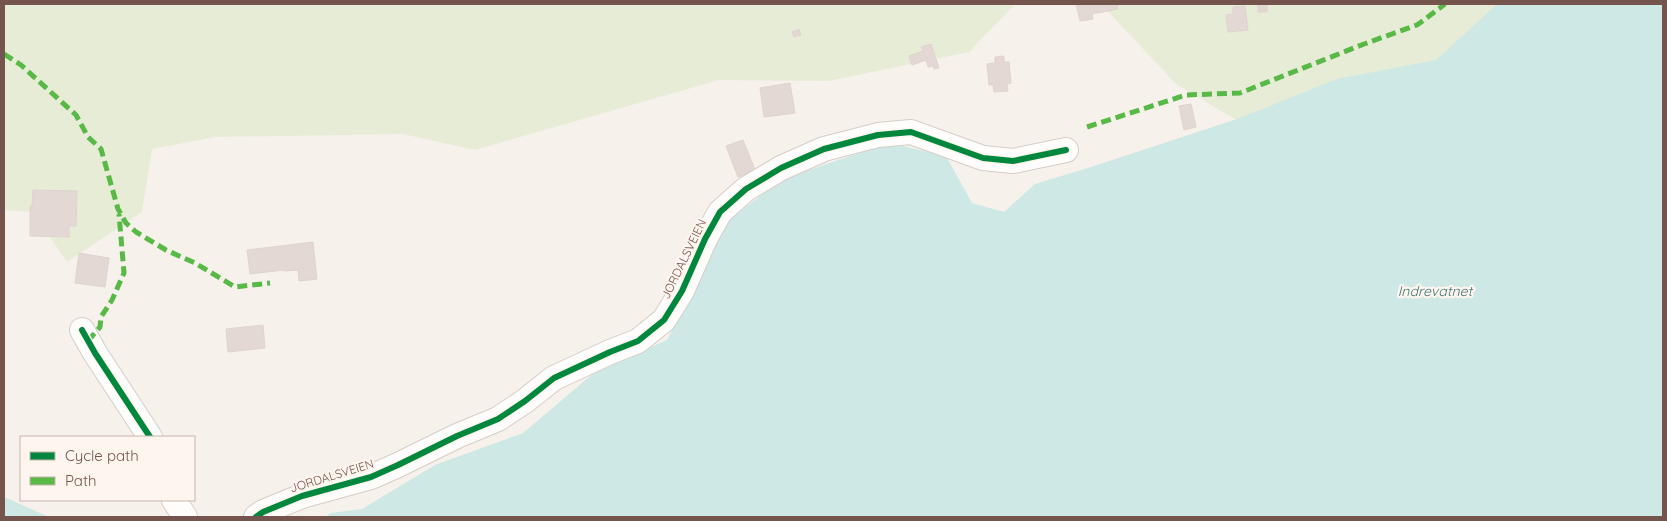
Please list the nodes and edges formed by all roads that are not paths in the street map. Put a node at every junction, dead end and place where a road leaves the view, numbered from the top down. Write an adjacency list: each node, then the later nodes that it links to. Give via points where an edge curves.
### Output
1 (1066, 150): 6 (street, JORDALSVEIEN, via 1014,161 983,158 910,132 878,135 833,147 781,168 746,189 720,212 682,291 664,320 638,341 554,378 498,419 398,466 302,496)
2 (82, 330): 3 (street)
3 (149, 436)
4 (175, 501): 5 (street)
5 (184, 517)
6 (256, 517)

